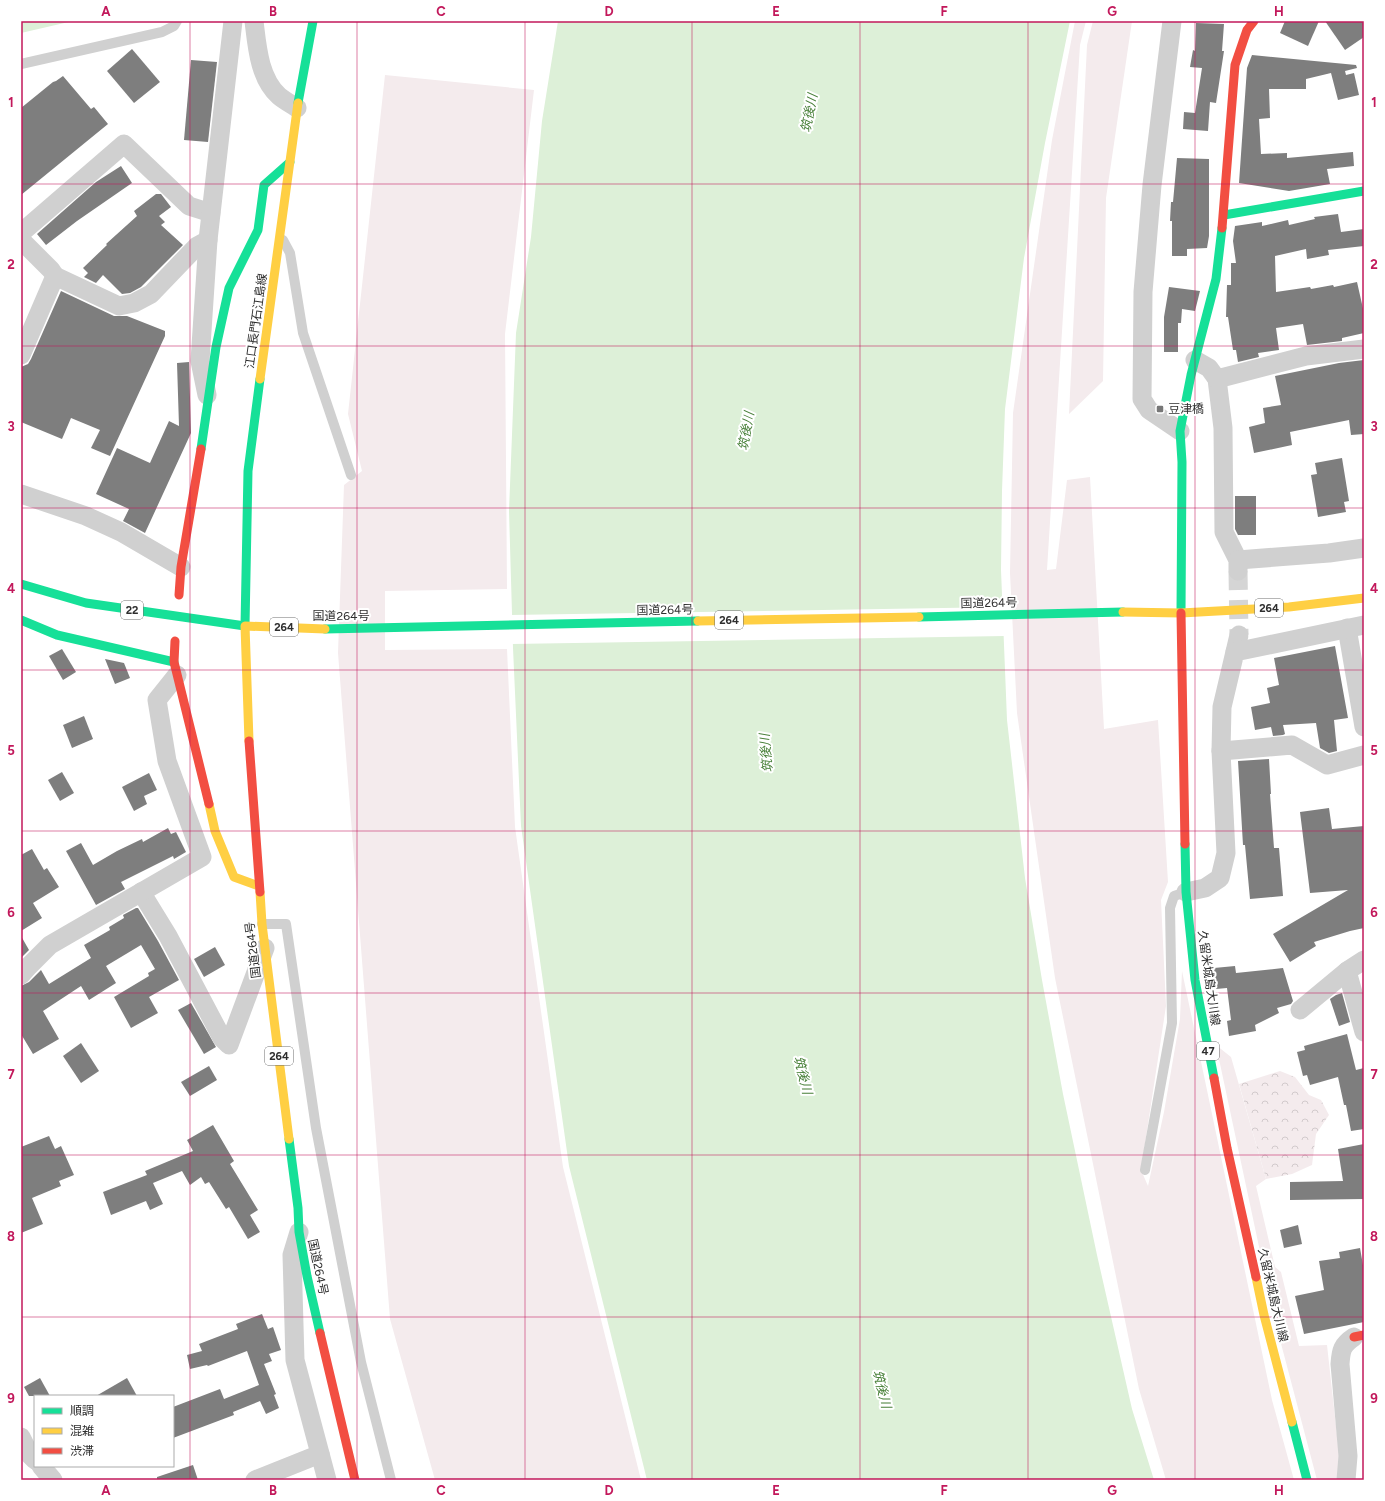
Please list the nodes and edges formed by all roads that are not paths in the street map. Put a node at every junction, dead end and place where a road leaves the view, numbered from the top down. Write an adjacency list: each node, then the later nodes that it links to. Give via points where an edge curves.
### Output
1 (177, 21): 7 (lane, via 174,26 162,32)
2 (233, 21): 11 (street)
3 (254, 21): 8 (street, via 258,57 266,78 278,95)
4 (313, 21): 8 (main road, 江口長門石江島線)
5 (1172, 21): 23 (street, via 1152,184 1143,292 1142,399 1149,410)
6 (1254, 21): 12 (main road, 久留米城島大川線, via 1247,30 1235,64)
7 (21, 64)
8 (297, 108): 9 (main road, 江口長門石江島線)
9 (290, 162): 13 (main road, 江口長門石江島線); 22 (main road, via 264,186 258,230 229,288 216,347)
10 (1364, 192): 12 (main road)
11 (211, 213): 14 (street, via 189,206 124,144); 16 (street)
12 (1224, 215): 20 (main road, 久留米城島大川線, via 1216,279)
13 (280, 232): 24 (lane, via 290,253 303,333); 33 (main road, 江口長門石江島線, via 248,471)
14 (21, 233)
15 (21, 240): 17 (street)
16 (208, 240): 17 (street, via 197,246 151,294 134,304 119,306); 22 (street, via 200,361)
17 (55, 276): 19 (street)
18 (1364, 349): 21 (street, via 1306,356)
19 (21, 355)
20 (1195, 360): 21 (street, via 1209,368); 23 (main road, 久留米城島大川線)
21 (1218, 379): 26 (street, via 1223,428 1224,532 1238,565)
22 (209, 401): 27 (main road)
23 (1180, 431): 31 (main road, 久留米城島大川線)
24 (351, 475)
25 (21, 494): 27 (street, via 86,516 121,532)
26 (1364, 548)
27 (181, 567): 29 (main road)
28 (21, 584): 33 (main road, 22, via 86,604)
29 (180, 595)
30 (1361, 598): 31 (main road, 264, via 1289,607)
31 (1181, 613): 33 (main road, 国道264号 / 264, via 323,629); 42 (main road, 久留米城島大川線 / 47)
32 (21, 620): 36 (main road, via 57,634)
33 (245, 626): 40 (main road, 国道264号 / 264)
34 (1356, 627): 37 (street); 38 (street, via 1237,643 1222,707)
35 (174, 641): 36 (main road)
36 (176, 668): 40 (main road, via 215,831 234,877); 41 (street, via 157,700 167,761 202,857)
37 (1364, 727)
38 (1221, 751): 39 (street, via 1292,745 1327,765); 42 (street, via 1226,854 1220,878 1205,888)
39 (1364, 755)
40 (259, 886): 43 (main road, 国道264号 / 264)
41 (141, 892): 44 (street, via 168,936 222,1038 229,1045); 47 (street, via 50,945)
42 (1186, 892): 50 (lane, via 1174,896 1170,908 1172,1022); 62 (main road, 久留米城島大川線 / 47, via 1195,980 1227,1148 1264,1315)
43 (262, 924): 44 (main road, 国道264号 / 264); 61 (lane, via 286,924 315,1120 360,1362)
44 (265, 948): 51 (main road, 国道264号 / 264)
45 (1364, 960): 46 (street)
46 (1347, 971): 48 (street); 49 (street)
47 (21, 975)
48 (1300, 1010)
49 (1364, 1032)
50 (1145, 1170)
51 (299, 1232): 54 (street, via 292,1255 295,1360); 60 (main road, 国道264号 / 264)
52 (1359, 1336): 63 (street, via 1346,1343 1341,1351 1348,1456)
53 (21, 1438): 55 (street)
54 (320, 1454): 58 (street); 59 (street)
55 (34, 1459)
56 (42, 1467): 57 (street)
57 (54, 1480)
58 (255, 1480)
59 (327, 1480)
60 (355, 1480)
61 (391, 1480)
62 (1307, 1480)
63 (1346, 1480)

